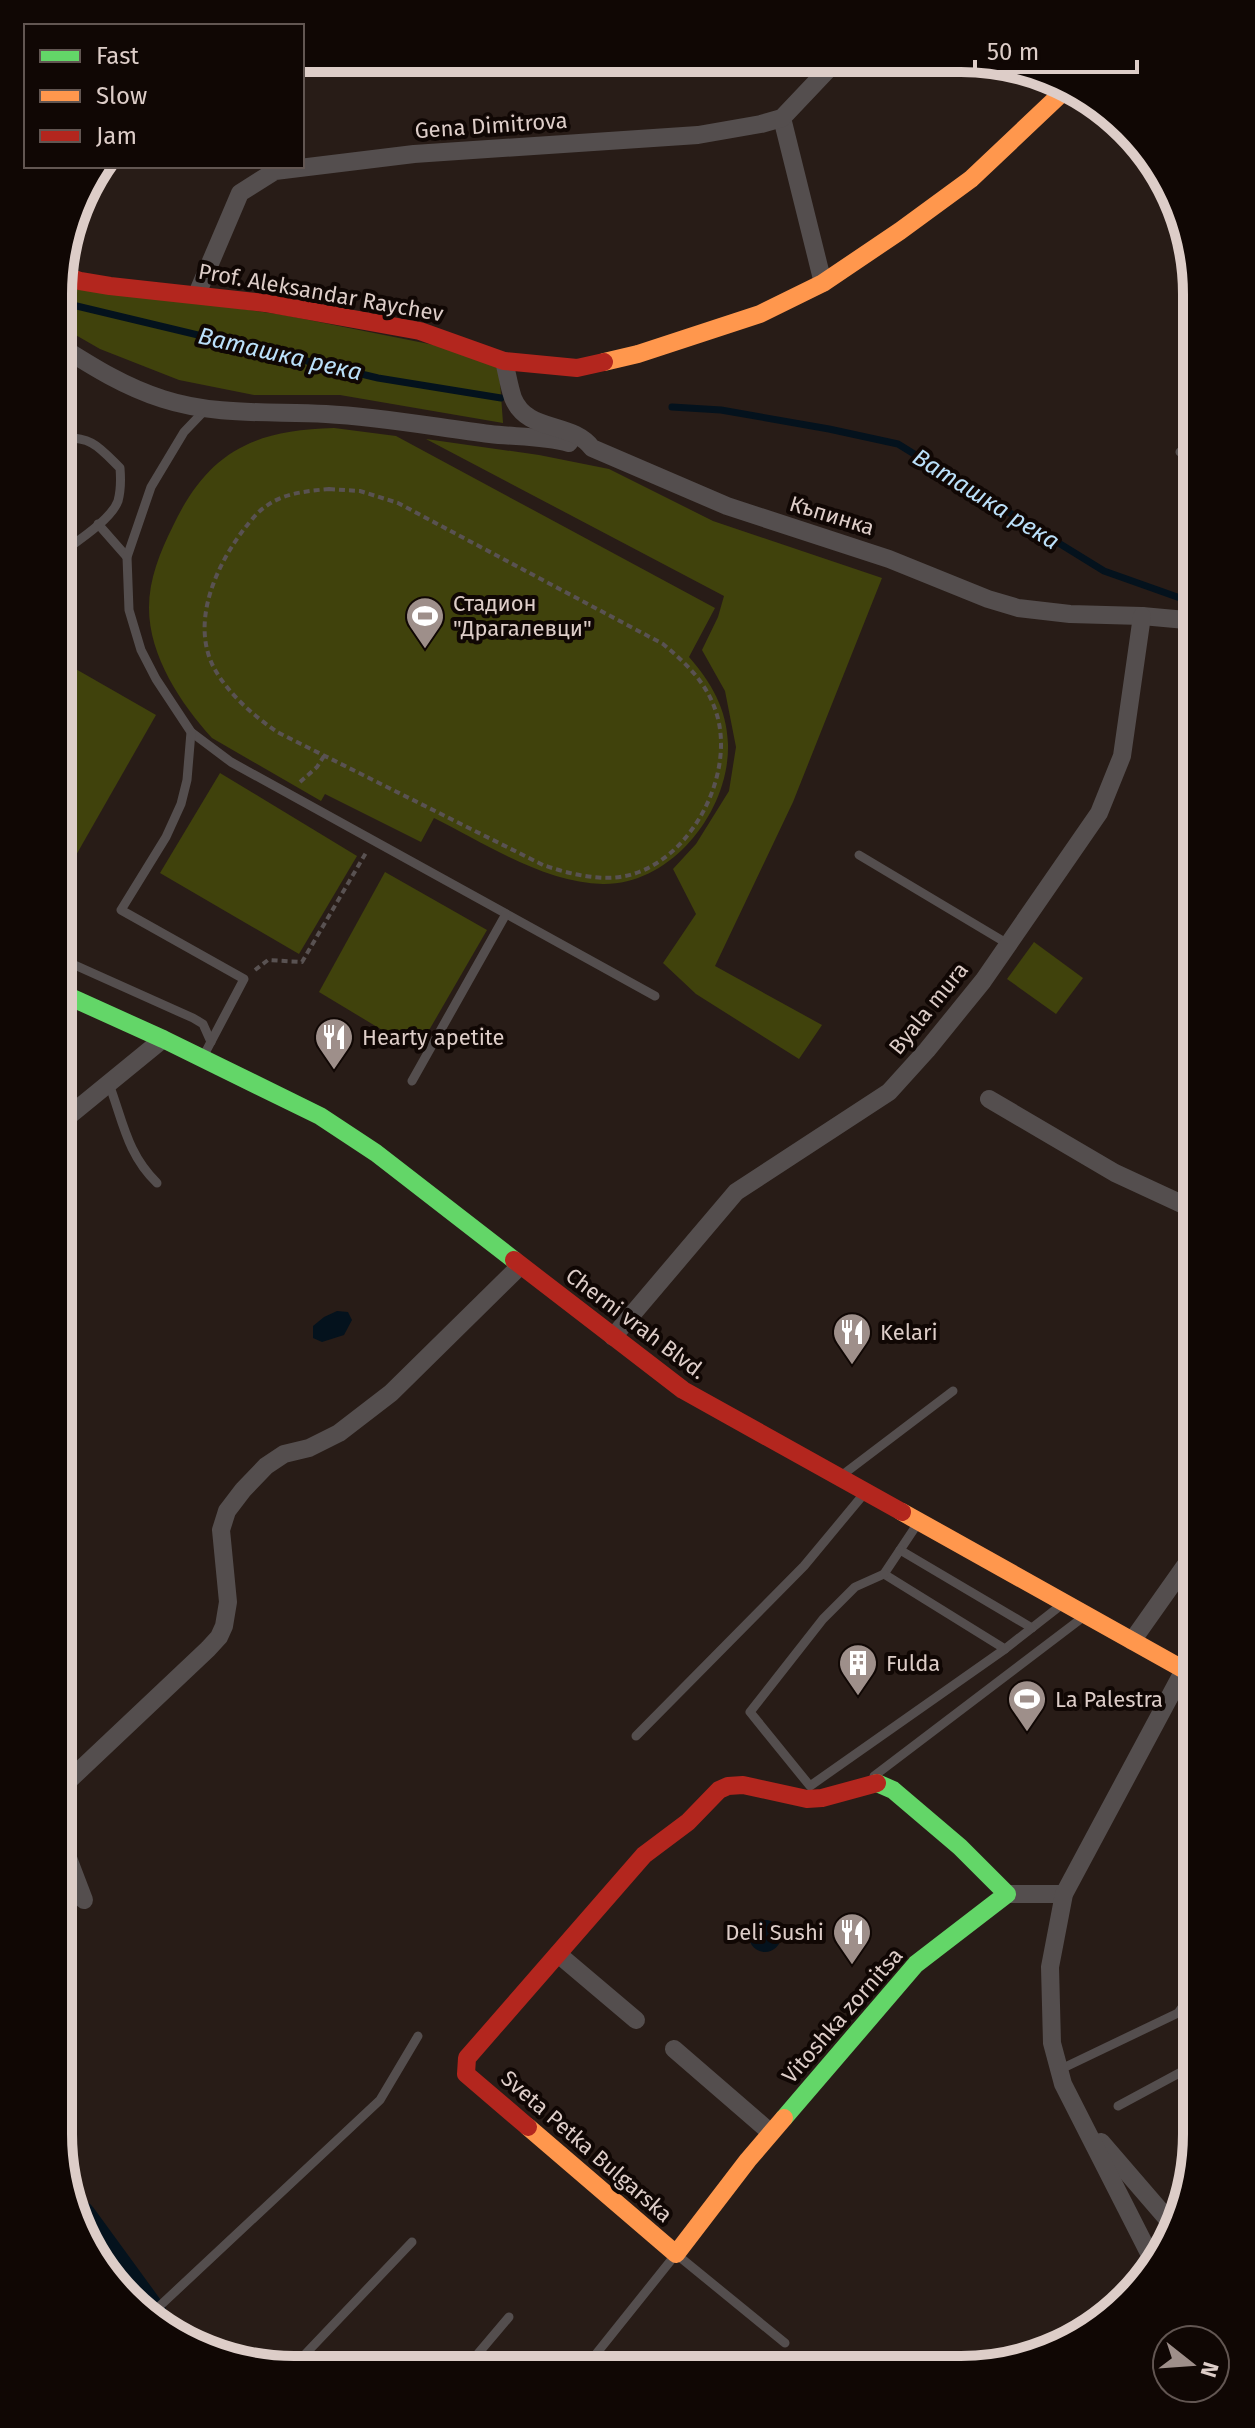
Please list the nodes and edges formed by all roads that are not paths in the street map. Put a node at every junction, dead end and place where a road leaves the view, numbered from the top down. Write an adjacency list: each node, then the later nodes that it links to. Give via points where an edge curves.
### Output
1 (826, 72): 3 (street)
2 (1059, 95): 7 (street, Prof. Aleksandar Raychev, via 971,179)
3 (782, 118): 4 (street, Gena Dimitrova, via 698,135 414,154); 7 (street)
4 (304, 167)
5 (300, 168): 8 (street, Gena Dimitrova, via 275,171 240,193)
6 (73, 279): 8 (street, Prof. Aleksandar Raychev)
7 (823, 283): 10 (street, Prof. Aleksandar Raychev, via 760,314 638,354 577,368)
8 (197, 294): 10 (street, Prof. Aleksandar Raychev, via 420,331)
9 (72, 354): 11 (street, via 133,388)
10 (504, 361): 13 (street, Къпинка, via 514,400 524,414 586,439)
11 (206, 409): 13 (street, via 358,416 550,438); 18 (lane, via 184,432 151,487)
12 (72, 437): 16 (lane, via 93,441 120,468 117,505)
13 (592, 448): 19 (street, Къпинка, via 727,506 889,559 988,599 1070,614)
14 (1180, 452): 15 (lane)
15 (1183, 452)
16 (98, 524): 17 (lane); 18 (lane)
17 (72, 545)
18 (127, 557): 21 (lane, via 129,610 141,650)
19 (1142, 616): 20 (street, Къпинка); 24 (street, Byala mura, via 1122,756 1099,813)
20 (1183, 620)
21 (191, 732): 23 (lane, via 211,749); 29 (lane, via 181,804 121,910 244,979)
22 (859, 855): 24 (lane)
23 (506, 914): 26 (lane); 30 (lane)
24 (1008, 944): 37 (street, Byala mura, via 889,1092 736,1192)
25 (72, 964): 29 (lane, via 203,1024)
26 (655, 996)
27 (72, 998): 28 (street, Cherni vrah Blvd.)
28 (163, 1039): 29 (street, Cherni vrah Blvd.); 31 (street)
29 (207, 1050): 36 (street, Cherni vrah Blvd., via 345,1131)
30 (412, 1081)
31 (109, 1084): 33 (street); 34 (lane, via 132,1151)
32 (989, 1099): 35 (street, via 1115,1173)
33 (72, 1114)
34 (157, 1183)
35 (1183, 1205)
36 (520, 1266): 37 (street, Cherni vrah Blvd.); 53 (street, via 391,1393 339,1433 284,1454 243,1490 221,1530 228,1602 219,1637)
37 (613, 1337): 39 (street, Cherni vrah Blvd., via 683,1390)
38 (953, 1391): 39 (lane)
39 (839, 1478): 40 (street, Cherni vrah Blvd.)
40 (865, 1493): 41 (street, Cherni vrah Blvd.); 52 (lane, via 804,1566)
41 (918, 1523): 42 (lane); 45 (street, Cherni vrah Blvd.)
42 (900, 1550): 44 (lane); 47 (lane)
43 (1183, 1571): 48 (street)
44 (884, 1574): 49 (lane); 49 (lane, via 855,1587 823,1619 750,1712 810,1786)
45 (1063, 1604): 46 (street, Cherni vrah Blvd.); 47 (lane)
46 (1084, 1616): 48 (street, Cherni vrah Blvd.); 54 (lane)
47 (1032, 1628): 49 (lane)
48 (1132, 1641): 50 (street, Cherni vrah Blvd.)
49 (1005, 1649)
50 (1183, 1669)
51 (1183, 1685): 57 (street)
52 (636, 1736)
53 (72, 1777)
54 (864, 1785): 56 (street, via 877,1783 893,1790); 59 (street, via 807,1799 743,1785 719,1790 644,1855)
55 (72, 1871): 58 (street)
56 (1007, 1894): 57 (street); 68 (street, Vitoshka zornitsa, via 916,1964)
57 (1064, 1894): 64 (street, via 1050,1967 1052,2043)
58 (84, 1900)
59 (558, 1954): 61 (street); 72 (street, Sveta Petka Bulgarska, via 467,2058 466,2074)
60 (1183, 2005): 64 (lane, via 1178,2013)
61 (636, 2020)
62 (418, 2036): 73 (lane, via 380,2100)
63 (674, 2049): 68 (street)
64 (1059, 2070): 67 (street)
65 (1183, 2071): 66 (lane)
66 (1118, 2106)
67 (1083, 2122): 69 (street); 71 (street)
68 (771, 2133): 72 (street, Vitoshka zornitsa)
69 (1166, 2218)
70 (412, 2242): 76 (lane)
71 (1148, 2252)
72 (676, 2254): 75 (lane); 78 (lane)
73 (157, 2308)
74 (509, 2317): 77 (lane)
75 (785, 2343)
76 (303, 2356)
77 (476, 2356)
78 (594, 2356)

